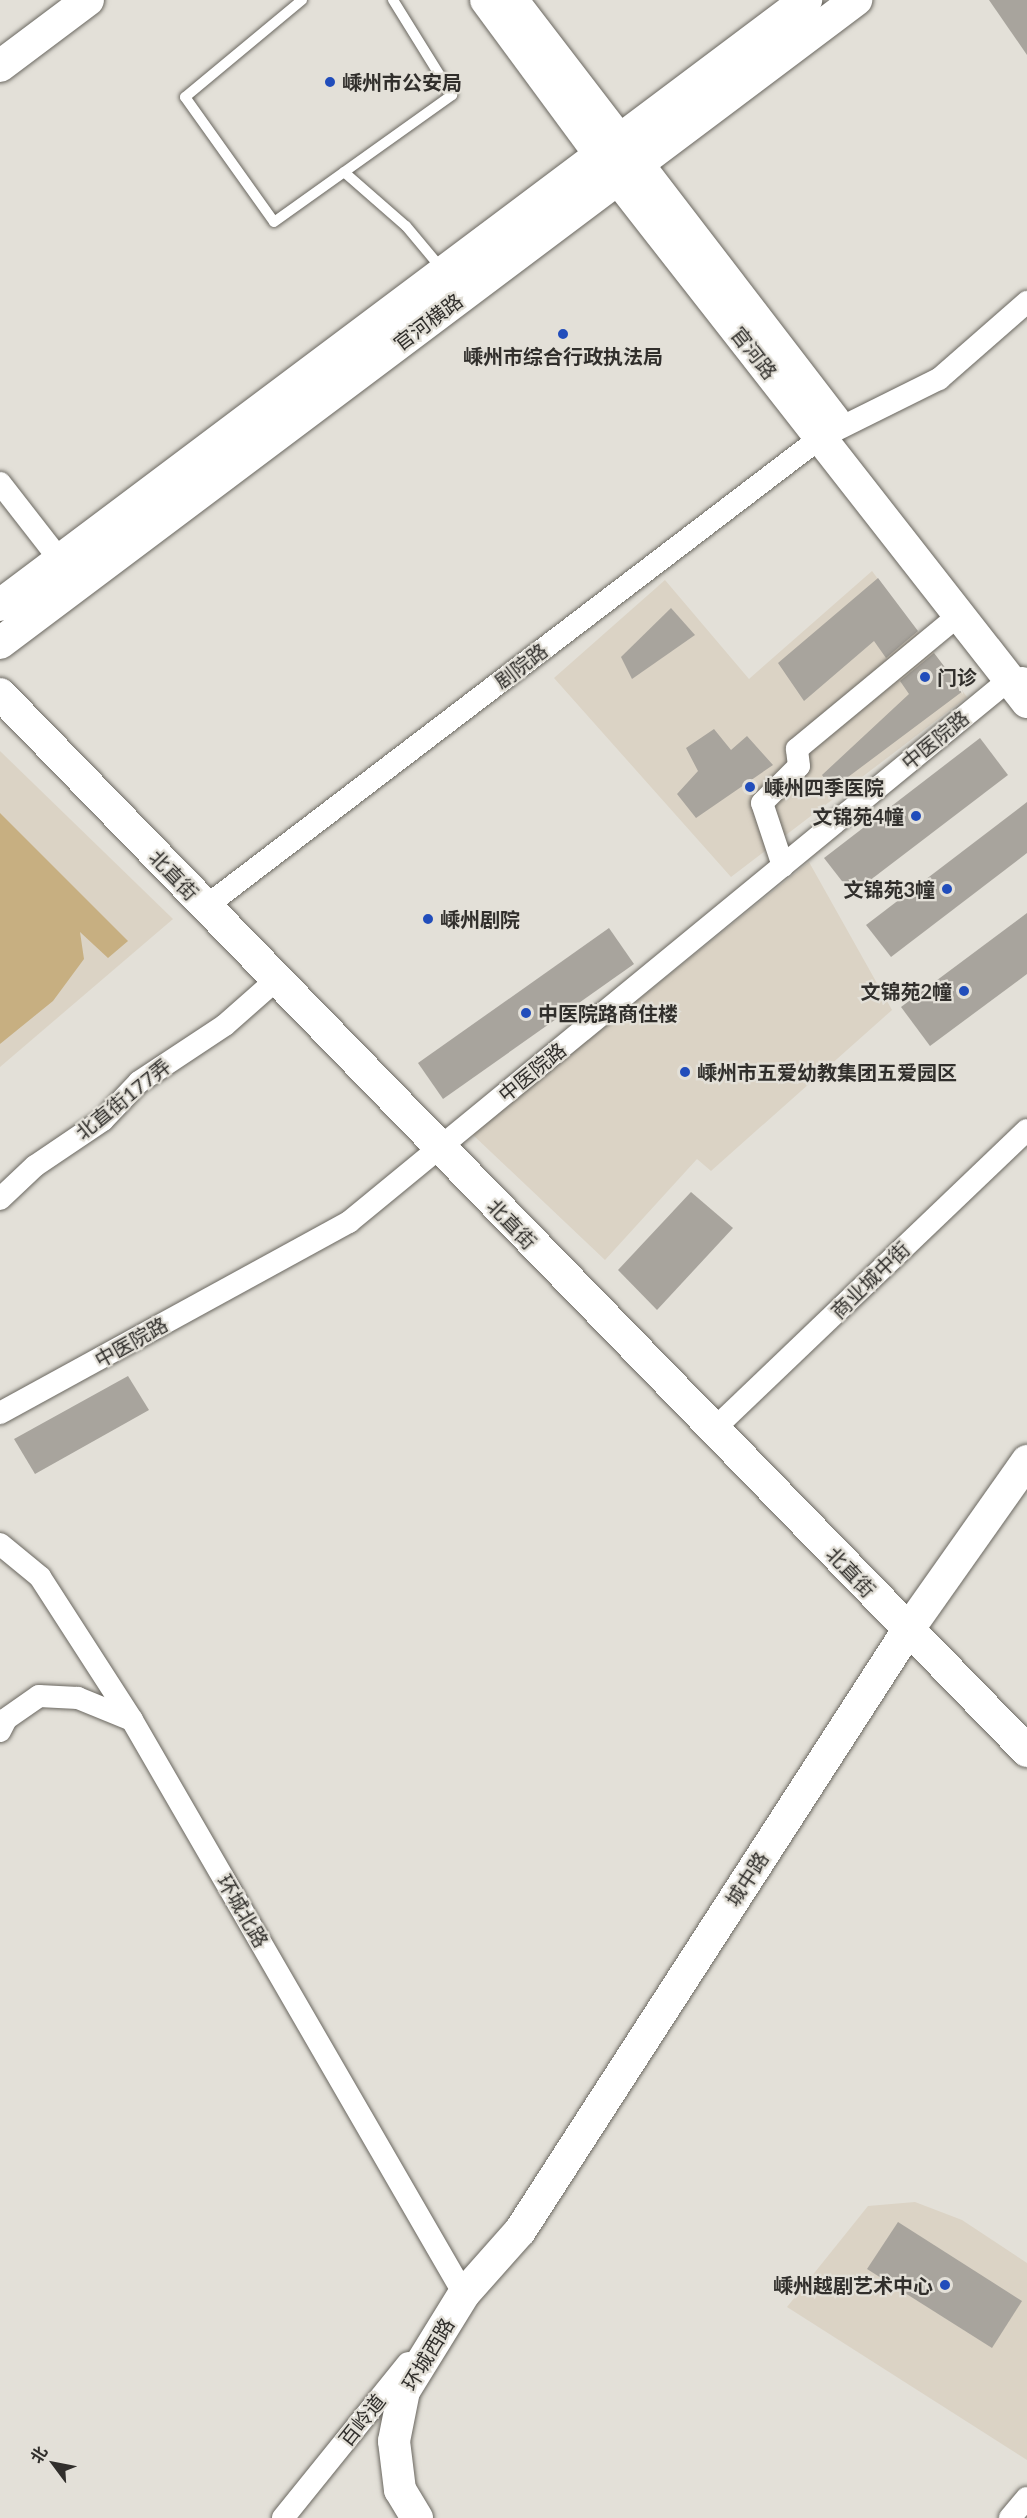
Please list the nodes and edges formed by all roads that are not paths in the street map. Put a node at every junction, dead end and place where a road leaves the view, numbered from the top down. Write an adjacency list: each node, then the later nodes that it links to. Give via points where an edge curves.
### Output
1 (88, 0): 8 (street)
2 (302, 0): 10 (lane, via 185,97 274,222)
3 (393, 0): 10 (lane, via 452,95)
4 (486, 0): 9 (street, 官河路)
5 (512, 0): 9 (street, 官河路)
6 (806, 0): 9 (street, 官河横路)
7 (856, 0): 9 (street, 官河横路)
8 (0, 66)
9 (619, 160): 11 (street, 官河横路); 13 (street, 官河路); 18 (street, 官河横路)
10 (344, 172): 11 (lane, via 406,226)
11 (444, 272): 15 (street, 官河横路)
12 (1027, 302): 13 (street, 剧院路, via 939,379)
13 (829, 432): 17 (street, 官河路); 19 (street, 官河路); 22 (street, 剧院路)
14 (0, 483): 15 (street)
15 (60, 560): 16 (street, 官河横路)
16 (0, 605)
17 (960, 614): 19 (street, 官河路); 21 (street, via 797,749 799,766 762,803)
18 (0, 643)
19 (1023, 682): 21 (street, 中医院路)
20 (0, 694): 22 (street, 北直街)
21 (783, 866): 25 (street, 中医院路)
22 (205, 907): 23 (street, 北直街)
23 (276, 980): 25 (street, 北直街); 26 (street, 北直街177弄, via 225,1025 139,1082 103,1120 35,1166)
24 (1027, 1130): 28 (street, 商业城中街)
25 (439, 1148): 27 (street, 中医院路, via 349,1222); 28 (street, 北直街)
26 (0, 1199)
27 (0, 1413)
28 (713, 1430): 31 (street, 北直街)
29 (1027, 1461): 31 (street, 城中路)
30 (0, 1544): 32 (street, 环城北路, via 40,1577)
31 (908, 1630): 34 (street, 北直街); 35 (street, 城中路, via 520,2231)
32 (132, 1720): 33 (street, via 78,1698 39,1696 6,1719); 35 (street, 环城北路)
33 (0, 1731)
34 (1027, 1751)
35 (465, 2294): 37 (street, 百岭道); 38 (street, 环城西路, via 404,2391 394,2441 400,2490)
36 (1027, 2498): 39 (street)
37 (282, 2518)
38 (417, 2518)
39 (1010, 2518)

